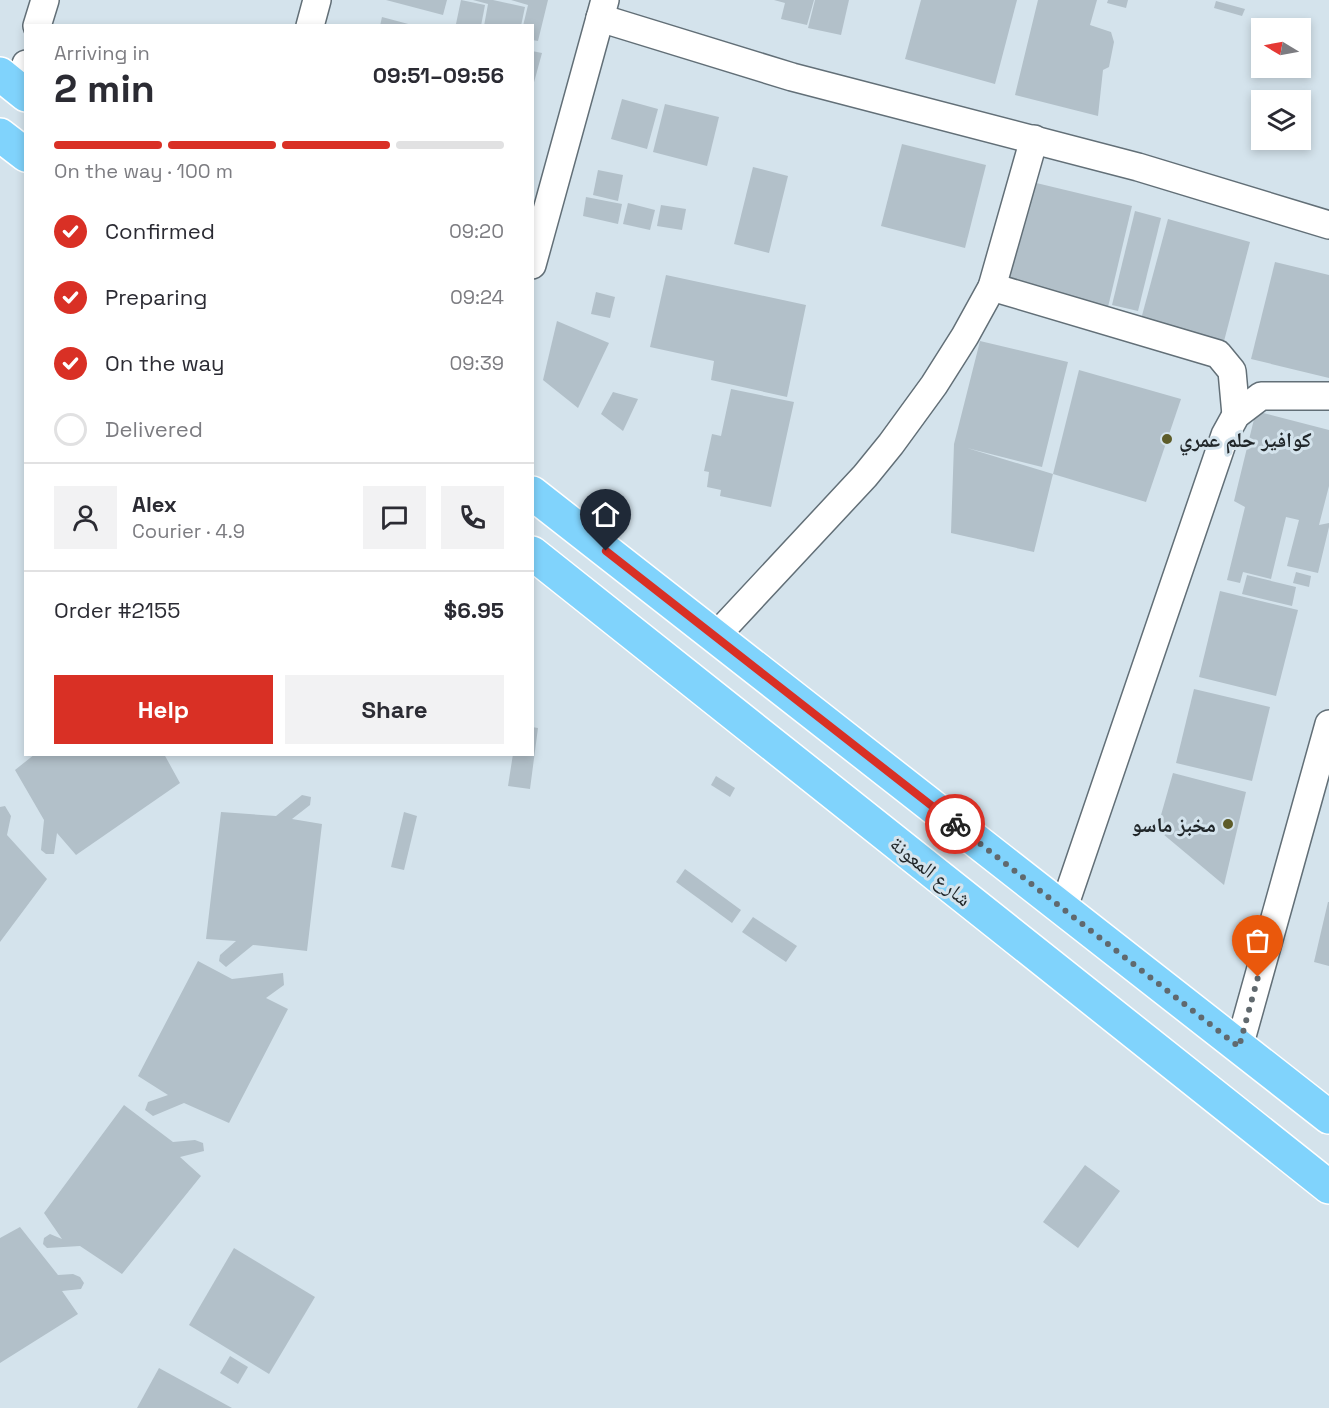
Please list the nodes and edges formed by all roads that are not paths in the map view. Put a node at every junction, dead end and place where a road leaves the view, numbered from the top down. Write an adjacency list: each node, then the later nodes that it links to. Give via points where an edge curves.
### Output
1 (45, 0): 4 (street)
2 (317, 0): 5 (street)
3 (602, 9): 7 (street, via 792,77); 10 (street)
4 (38, 24)
5 (311, 24)
6 (0, 135): 8 (highway)
7 (1034, 139): 9 (street); 11 (street)
8 (24, 153)
9 (1329, 225)
10 (534, 258)
11 (992, 287): 13 (street, via 1218,354 1232,371); 16 (street, via 934,385 891,444)
12 (1329, 396): 13 (street, via 1262,396)
13 (1236, 415): 18 (street, via 1219,451)
14 (534, 495): 16 (highway)
15 (534, 555): 21 (highway, شارع المعونة)
16 (715, 637): 18 (highway)
17 (1329, 724): 19 (street)
18 (1064, 910): 19 (highway)
19 (1239, 1047): 20 (highway)
20 (1329, 1117)
21 (1329, 1187)

